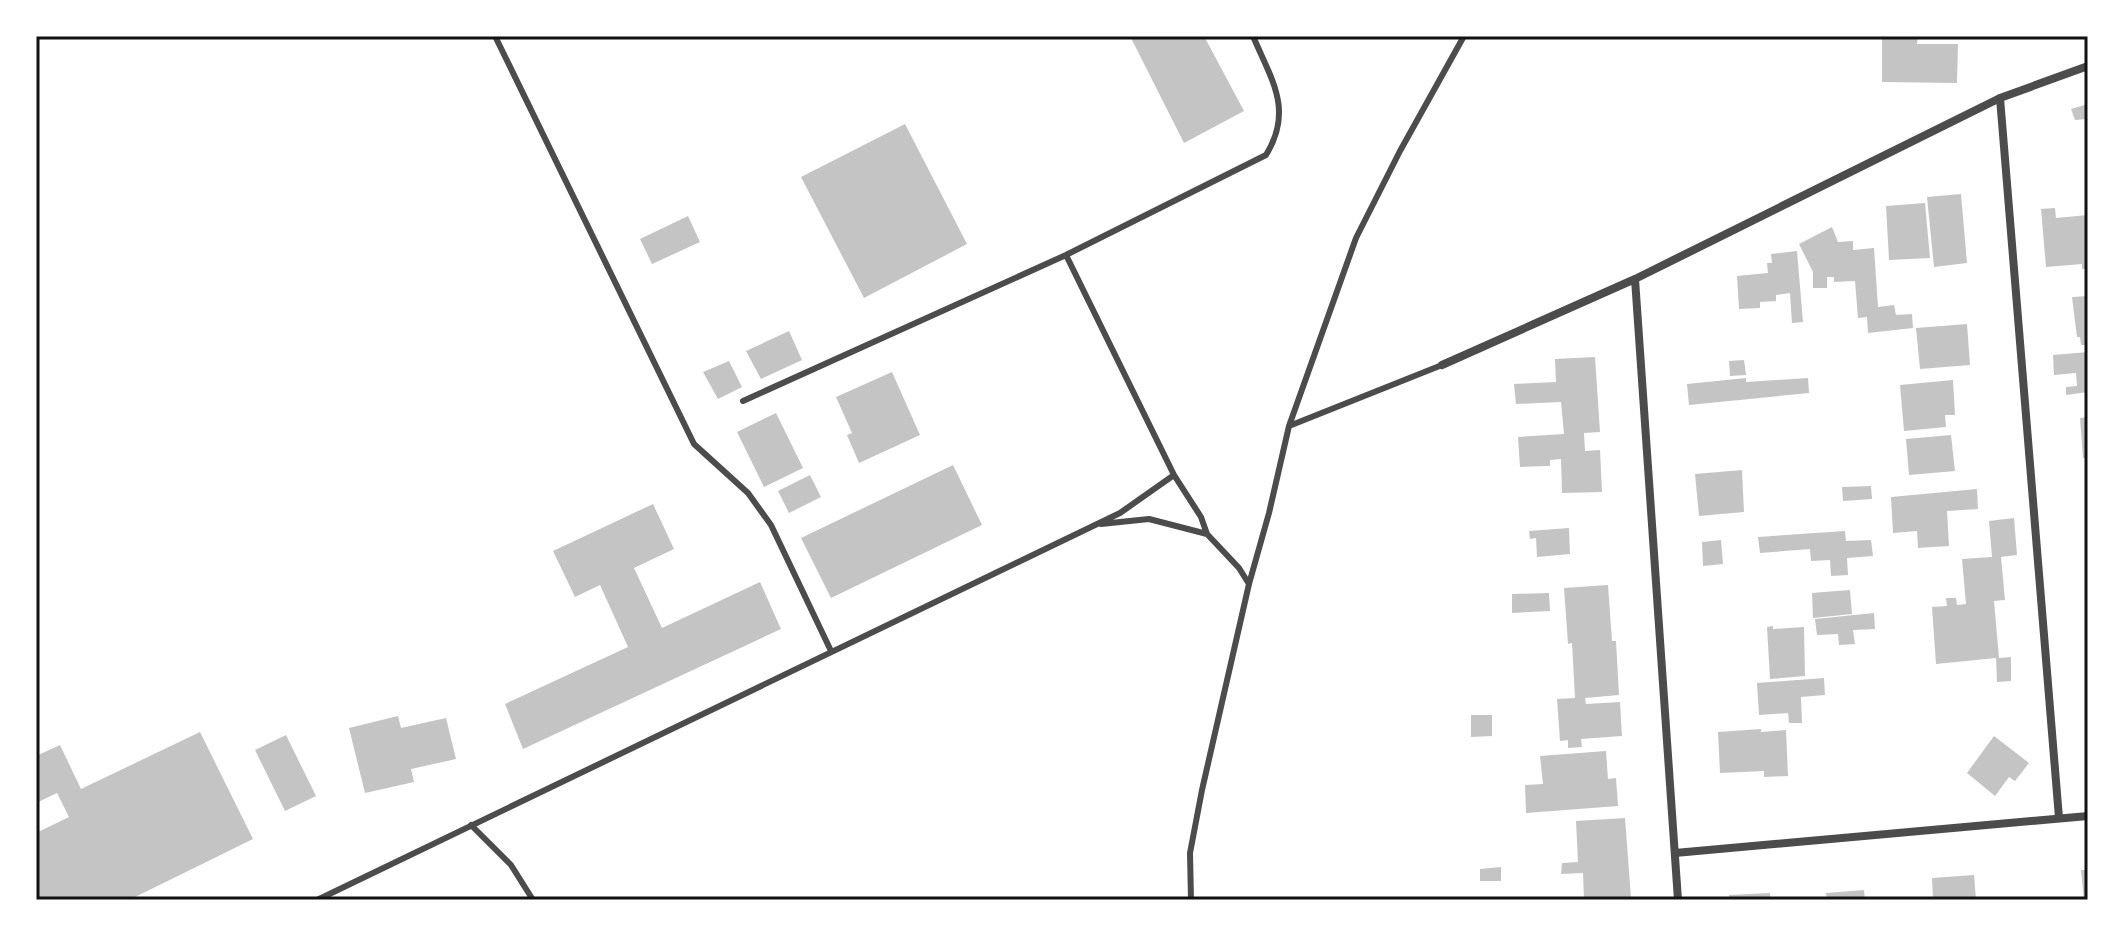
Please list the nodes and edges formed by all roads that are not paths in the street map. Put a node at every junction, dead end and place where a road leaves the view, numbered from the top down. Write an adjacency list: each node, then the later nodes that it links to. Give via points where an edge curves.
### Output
1 (495, 36): 15 (lane, via 694,444 748,493 771,525)
2 (1253, 36): 6 (lane, via 1280,100 1276,133 1266,155)
3 (1464, 36): 10 (lane, via 1356,238)
4 (2088, 66): 5 (street)
5 (2000, 98): 7 (street); 17 (street)
6 (1066, 255): 9 (lane); 11 (lane)
7 (1635, 279): 8 (street); 19 (street)
8 (1442, 365): 10 (lane)
9 (743, 401)
10 (1289, 426): 14 (lane)
11 (1174, 475): 12 (lane); 13 (lane)
12 (1088, 527): 13 (lane, via 1149,519); 15 (lane)
13 (1207, 534): 14 (lane)
14 (1249, 584): 22 (lane, via 1190,853)
15 (831, 651): 18 (lane)
16 (2088, 816): 17 (street)
17 (2059, 818): 19 (street)
18 (471, 825): 20 (lane); 21 (lane, via 511,865)
19 (1675, 853): 23 (street)
20 (317, 900)
21 (533, 900)
22 (1191, 900)
23 (1678, 900)

